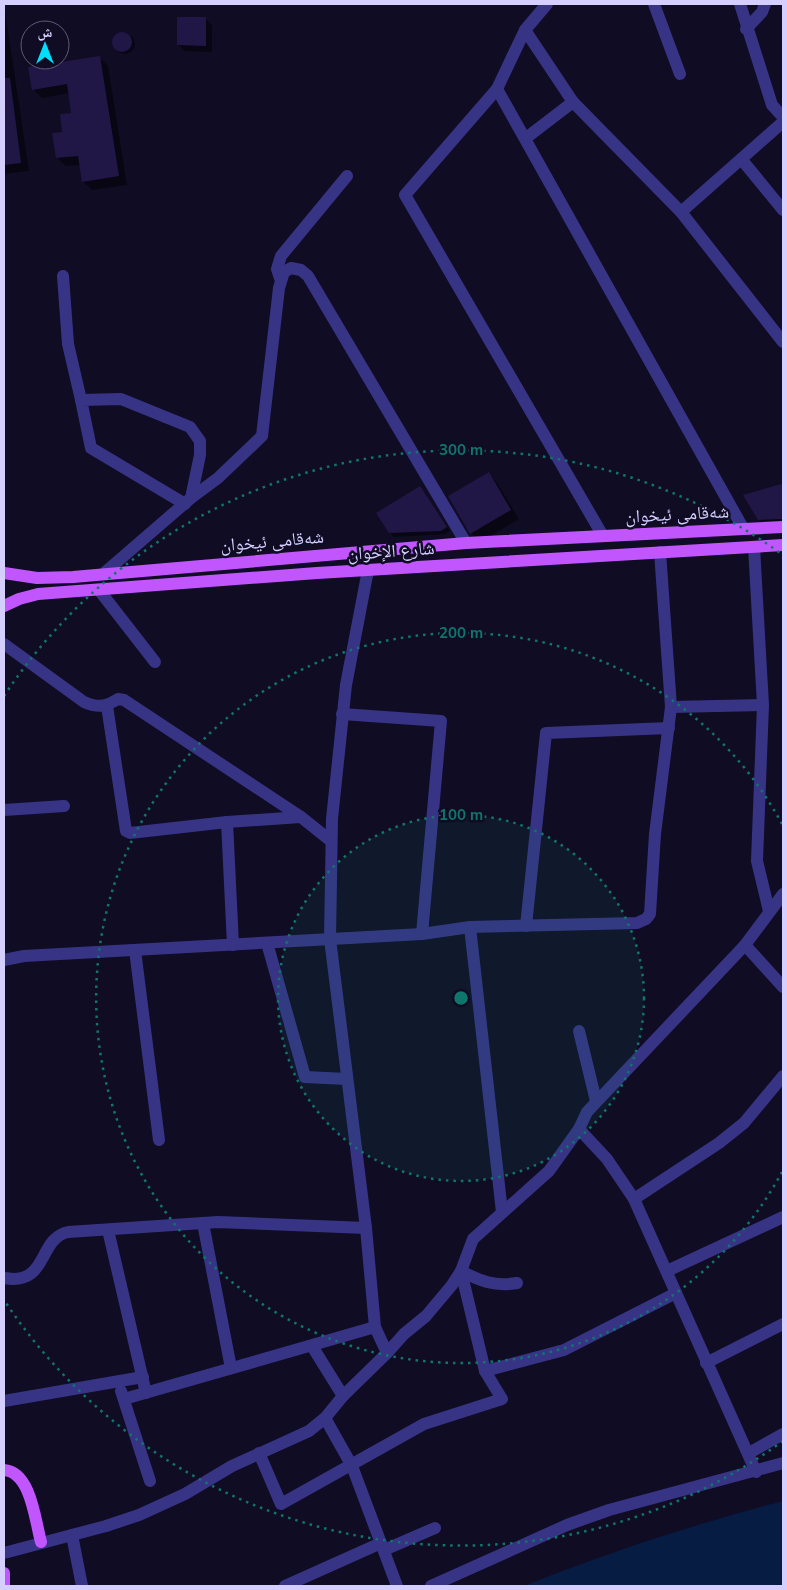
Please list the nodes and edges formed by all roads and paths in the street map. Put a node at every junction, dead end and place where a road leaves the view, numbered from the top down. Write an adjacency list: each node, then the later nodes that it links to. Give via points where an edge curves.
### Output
1 (546, 4): 6 (street)
2 (654, 4): 7 (street)
3 (740, 4): 5 (street)
4 (766, 4): 5 (street)
5 (746, 29): 10 (street, via 772,105)
6 (525, 30): 8 (street); 9 (street)
7 (680, 74)
8 (497, 89): 12 (street); 24 (street, via 405,195)
9 (573, 102): 12 (street); 16 (street)
10 (783, 117)
11 (783, 122): 13 (street)
12 (526, 138): 23 (street)
13 (742, 160): 15 (street); 16 (street)
14 (347, 176): 18 (street, via 281,256 277,269)
15 (783, 210)
16 (681, 212): 19 (street)
17 (63, 276): 20 (street, via 68,344)
18 (281, 280): 21 (street, via 262,436 218,478); 26 (street, via 284,272 292,268 308,276)
19 (783, 342)
20 (81, 400): 21 (street, via 91,448); 21 (street, via 120,399 190,427 200,441 200,454)
21 (188, 501): 33 (street)
22 (783, 526): 23 (main road, شەقامی ئیخوان)
23 (743, 528): 24 (main road, شەقامی ئیخوان)
24 (602, 536): 25 (main road, شەقامی ئیخوان)
25 (553, 538): 26 (main road, شەقامی ئیخوان); 30 (main road)
26 (466, 543): 33 (main road, شەقامی ئیخوان)
27 (783, 545): 28 (main road, شارع الإخوان)
28 (754, 547): 29 (main road, شارع الإخوان); 40 (street)
29 (660, 552): 30 (main road, شارع الإخوان); 42 (street)
30 (554, 557): 31 (main road, شارع الإخوان)
31 (368, 570): 35 (main road, شارع الإخوان); 43 (street)
32 (4, 573): 34 (main road, شەقامی ئیخوان)
33 (103, 574): 34 (main road, شەقامی ئیخوان)
34 (22, 577): 36 (main road, via 18,587)
35 (99, 590): 36 (main road, شارع الإخوان); 39 (street)
36 (27, 596): 37 (main road, شارع الإخوان)
37 (4, 606)
38 (4, 644): 41 (street, via 84,702 95,707)
39 (155, 662)
40 (763, 705): 42 (street); 51 (street, via 758,861)
41 (107, 706): 47 (street, via 118,699 124,700); 48 (street, via 126,831)
42 (671, 707): 44 (street)
43 (342, 714): 49 (street); 54 (street, via 441,721)
44 (669, 728): 52 (street, via 655,834 650,914 637,923); 52 (street, via 546,733)
45 (64, 806): 46 (street)
46 (4, 810)
47 (301, 817): 48 (street); 49 (street)
48 (227, 822): 57 (street)
49 (331, 841): 55 (street)
50 (783, 894): 51 (street)
51 (769, 911): 58 (street)
52 (526, 926): 53 (street)
53 (470, 927): 54 (street); 69 (street)
54 (422, 934): 55 (street)
55 (330, 939): 56 (street); 64 (street)
56 (267, 943): 57 (street); 64 (street, via 305,1077)
57 (233, 945): 59 (street)
58 (745, 945): 61 (street); 65 (street)
59 (135, 950): 60 (street); 67 (street)
60 (4, 960)
61 (783, 987)
62 (579, 1031): 65 (street)
63 (783, 1076): 68 (street, via 744,1123)
64 (347, 1079): 72 (street)
65 (596, 1101): 66 (street)
66 (579, 1129): 68 (street, via 607,1159); 69 (street, via 549,1171)
67 (159, 1140)
68 (634, 1199): 75 (street)
69 (502, 1212): 74 (street, via 473,1238)
70 (783, 1217): 75 (street)
71 (203, 1223): 72 (street); 73 (street); 84 (street)
72 (366, 1228): 80 (street)
73 (108, 1230): 76 (street, via 62,1234 28,1276); 86 (street)
74 (461, 1271): 77 (street, via 487,1284); 82 (street, via 426,1316); 85 (street)
75 (666, 1271): 78 (street)
76 (4, 1278)
77 (517, 1282)
78 (676, 1293): 83 (street); 85 (street, via 564,1350)
79 (783, 1324): 83 (street)
80 (375, 1327): 81 (street); 82 (street)
81 (312, 1346): 84 (street); 89 (street)
82 (387, 1353): 89 (street)
83 (706, 1363): 95 (street)
84 (232, 1368): 88 (street)
85 (485, 1371): 97 (street, via 502,1399 424,1424)
86 (143, 1378): 87 (street); 88 (street)
87 (118, 1382): 90 (street); 91 (street)
88 (146, 1393): 90 (street)
89 (343, 1396): 92 (street)
90 (124, 1399): 100 (street)
91 (4, 1401)
92 (325, 1418): 94 (street, via 309,1431); 97 (street)
93 (783, 1434): 95 (street)
94 (259, 1453): 97 (street, via 281,1504); 102 (street, via 165,1504)
95 (749, 1453): 99 (street)
96 (783, 1463): 99 (street)
97 (352, 1466): 104 (street)
98 (4, 1470): 103 (main road, via 13,1472 24,1482)
99 (756, 1472): 111 (street, via 609,1510)
100 (150, 1481)
101 (435, 1528): 104 (street)
102 (72, 1535): 103 (street); 108 (street)
103 (41, 1542): 105 (street)
104 (382, 1546): 109 (street); 110 (street)
105 (4, 1553)
106 (4, 1573): 107 (main road)
107 (4, 1586)
108 (82, 1586)
109 (285, 1586)
110 (397, 1586)
111 (431, 1586)

